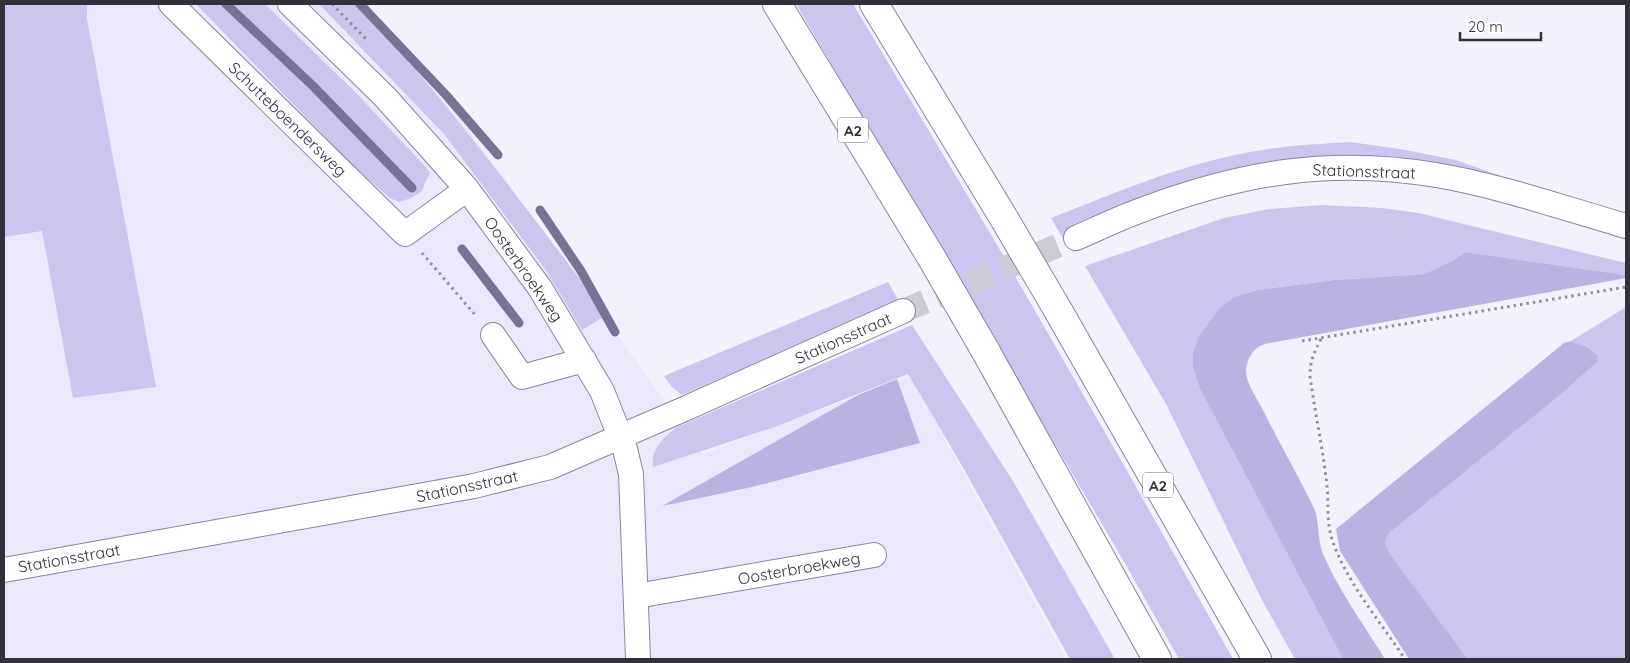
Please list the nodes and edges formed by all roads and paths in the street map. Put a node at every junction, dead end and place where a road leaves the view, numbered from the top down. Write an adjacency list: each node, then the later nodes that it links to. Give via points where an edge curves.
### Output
1 (171, 4): 7 (street, Schutteboendersweg)
2 (290, 4): 5 (street, Oosterbroekweg, via 385,97)
3 (777, 4): 20 (highway, A2, bridge, via 930,255)
4 (874, 4): 21 (highway, A2, bridge, via 1059,312)
5 (467, 189): 7 (street); 14 (street, Oosterbroekweg, via 540,288)
6 (1626, 226): 8 (street, Stationsstraat, via 1544,201 1437,175 1349,167 1264,174 1215,186 1137,212)
7 (406, 234): 11 (path)
8 (1076, 238)
9 (1626, 287): 12 (path)
10 (903, 311): 15 (street, Stationsstraat)
11 (493, 335): 14 (street, via 522,377)
12 (1321, 339): 13 (path); 22 (path, via 1312,357 1310,376 1327,484 1327,521 1337,552 1362,596)
13 (1302, 342)
14 (584, 360): 15 (street, Oosterbroekweg, via 602,391)
15 (620, 437): 17 (street, Stationsstraat, via 550,466 474,486); 18 (street, Oosterbroekweg, via 631,474)
16 (874, 555): 18 (street, Oosterbroekweg)
17 (4, 570)
18 (636, 596): 19 (street, Oosterbroekweg)
19 (638, 659)
20 (1157, 659)
21 (1257, 659)
22 (1405, 659)

